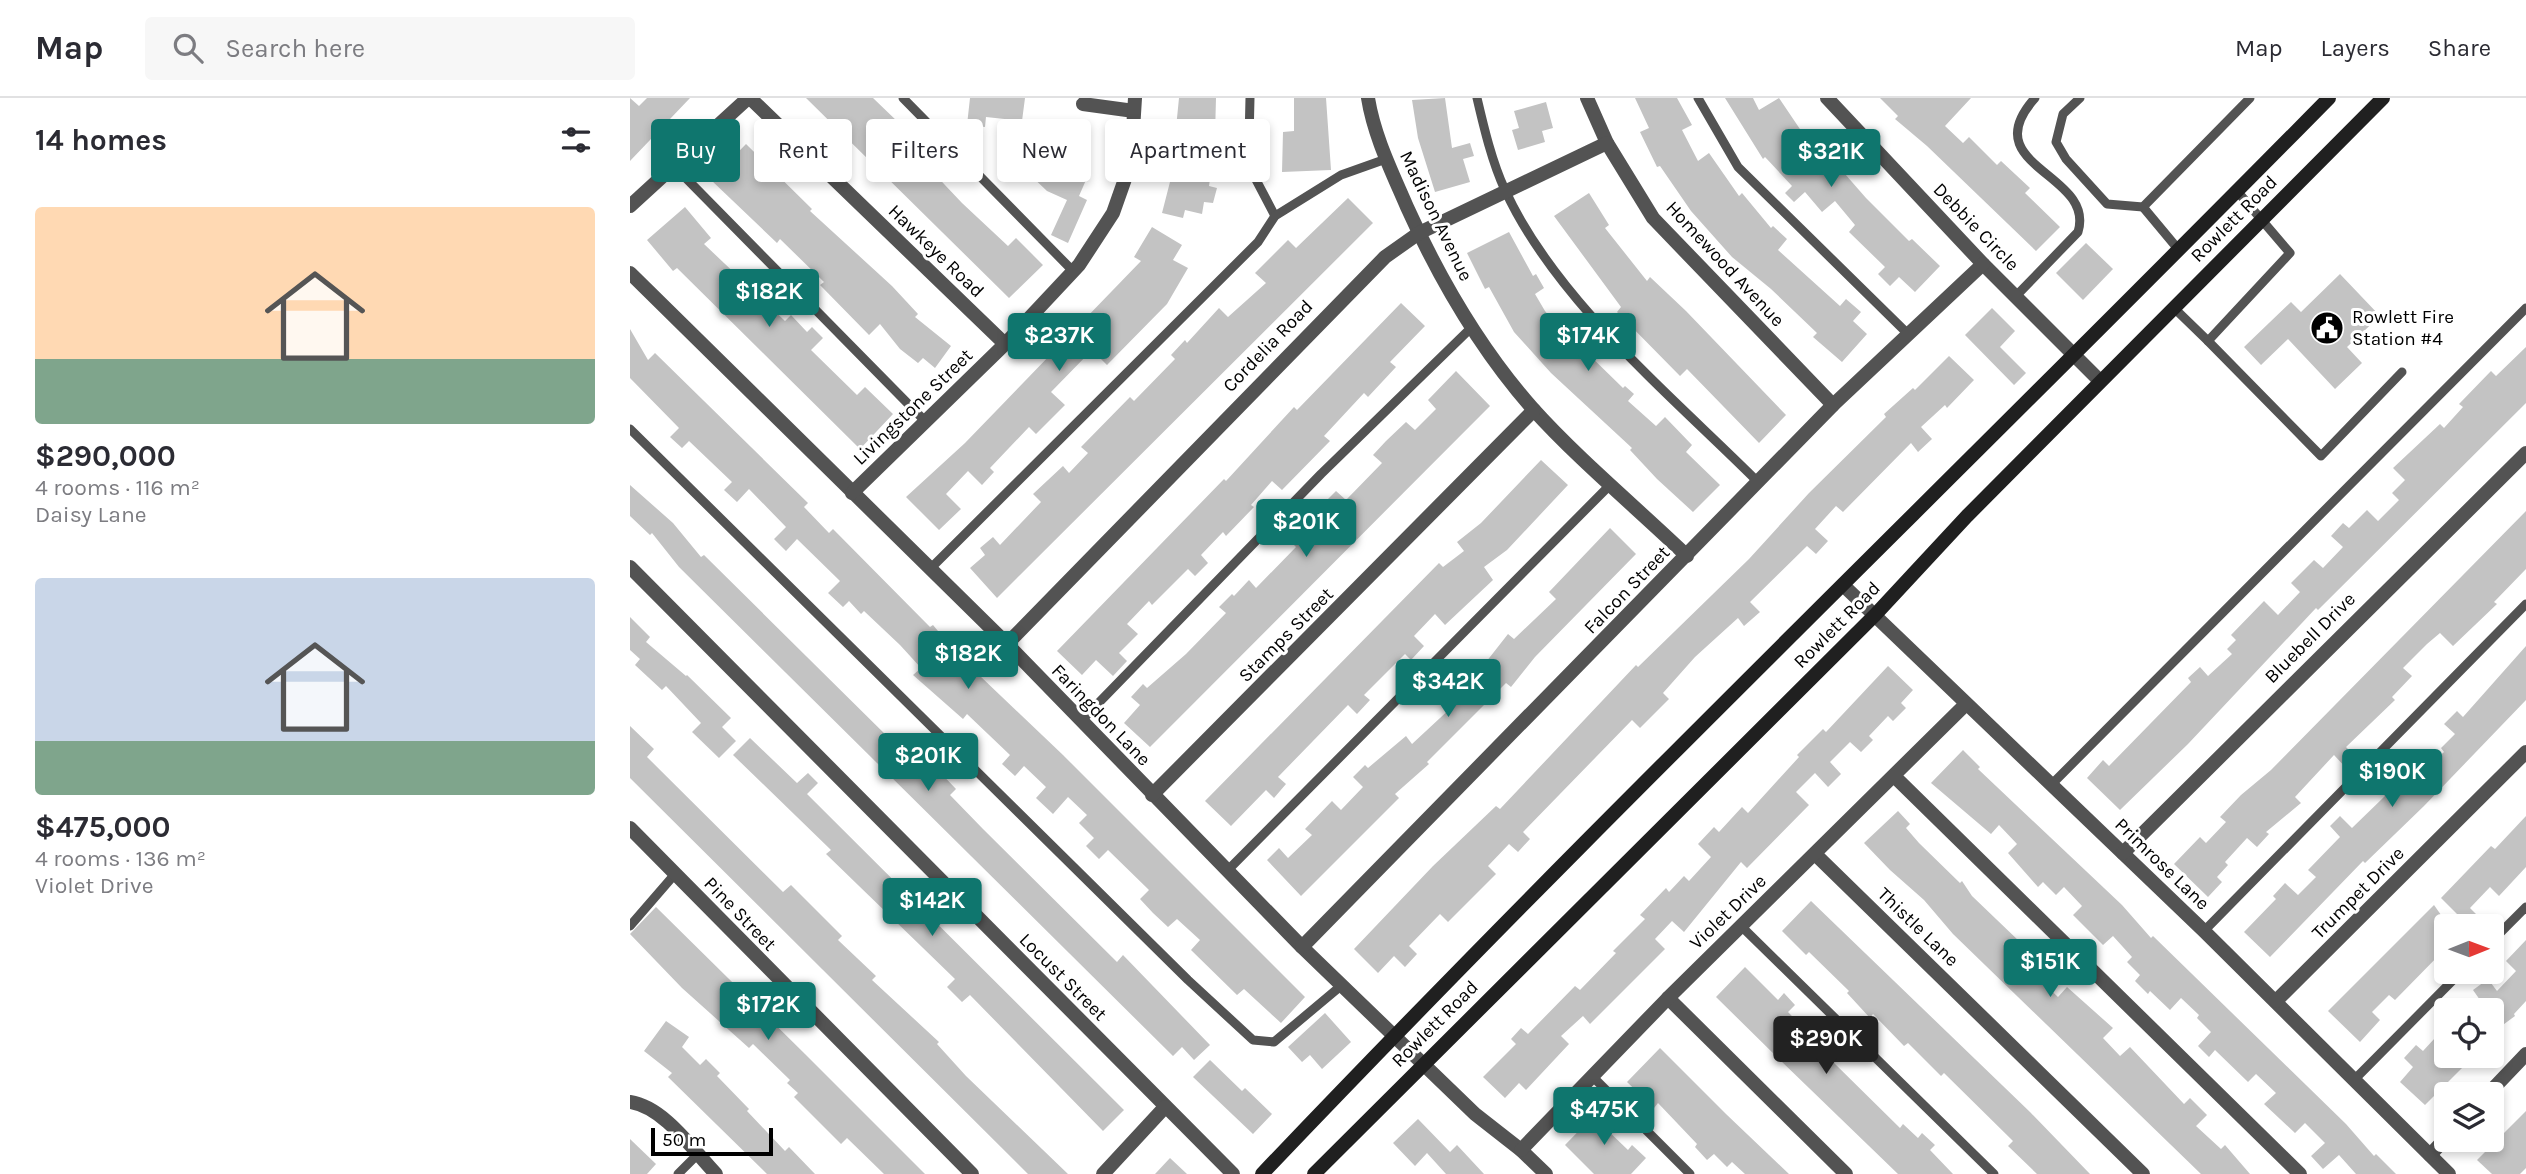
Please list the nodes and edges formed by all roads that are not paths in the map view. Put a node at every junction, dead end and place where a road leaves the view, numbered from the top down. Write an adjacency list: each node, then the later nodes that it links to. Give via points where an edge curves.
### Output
1 (749, 98): 16 (street); 38 (street, Hawkeye Road)
2 (1250, 98): 25 (lane, via 1254,176)
3 (1368, 98): 18 (street, Madison Avenue)
4 (1477, 98): 21 (lane)
5 (1587, 98): 17 (street, Homewood Avenue)
6 (1698, 98): 36 (lane, via 1738,167)
7 (1827, 98): 29 (street, Debbie Circle)
8 (2035, 98): 32 (lane, via 2019,116 2015,133 2021,149 2077,205 2082,219 2078,232)
9 (2081, 98): 24 (lane, via 2063,114 2056,142 2107,204)
10 (2250, 98): 24 (lane)
11 (2329, 98): 22 (main road, Rowlett Road)
12 (2384, 98): 26 (main road, Rowlett Road)
13 (907, 99): 30 (lane)
14 (1083, 104): 15 (street)
15 (1134, 104): 30 (street, Livingstone Street, via 1131,162 1113,213)
16 (726, 119)
17 (1607, 143): 21 (street, Cordelia Road); 42 (street, Homewood Avenue, via 1653,218 1678,247)
18 (1386, 159): 25 (lane, via 1341,175); 27 (street, Madison Avenue)
19 (656, 182): 23 (street)
20 (690, 182): 44 (lane)
21 (1505, 190): 27 (street, Cordelia Road); 47 (lane, via 1546,260 1578,301)
22 (2237, 191): 26 (lane); 28 (main road, Rowlett Road)
23 (630, 206)
24 (2143, 207): 28 (lane)
25 (1275, 216): 52 (lane, via 1258,242)
26 (2261, 219): 33 (main road, Rowlett Road); 37 (lane, via 2290,253)
27 (1419, 233): 35 (street, Madison Avenue); 56 (street, Cordelia Road, via 1385,257 1309,331)
28 (2178, 249): 39 (main road, Rowlett Road)
29 (1983, 264): 32 (street, Debbie Circle); 36 (street, Falcon Street)
30 (1073, 271): 38 (street, Livingstone Street)
31 (630, 273): 49 (street, Faringdon Lane)
32 (2016, 296): 39 (street, Debbie Circle)
33 (2173, 307): 37 (lane); 41 (main road, Rowlett Road)
34 (2526, 308): 61 (lane)
35 (1472, 327): 43 (street, Madison Avenue); 58 (lane, via 1321,474)
36 (1908, 334): 42 (street, Falcon Street)
37 (2208, 341): 40 (lane, via 2321,456)
38 (1005, 344): 44 (street, Livingstone Street)
39 (2075, 354): 41 (street, Debbie Circle); 53 (main road, Rowlett Road)
40 (2402, 372)
41 (2100, 381): 55 (main road, Rowlett Road)
42 (1833, 405): 47 (street, Falcon Street)
43 (1534, 410): 48 (street, Madison Avenue); 62 (street, Stamps Street)
44 (926, 422): 49 (street, Livingstone Street)
45 (630, 429): 75 (lane, via 1253,1040 1274,1042)
46 (2526, 453): 64 (street, Bluebell Drive)
47 (1759, 483): 50 (street, Falcon Street)
48 (1611, 484): 50 (street, Madison Avenue); 66 (lane)
49 (852, 493): 52 (street, Faringdon Lane)
50 (1687, 556): 73 (street, Falcon Street)
51 (630, 567): 85 (street, Locust Street)
52 (931, 568): 56 (street, Faringdon Lane)
53 (1844, 586): 55 (street, Primrose Lane); 78 (main road, Rowlett Road, via 1571,852)
54 (2526, 604): 72 (lane)
55 (1875, 615): 57 (street, Primrose Lane); 80 (main road, Rowlett Road)
56 (1007, 644): 58 (street, Faringdon Lane)
57 (1966, 705): 60 (street, Violet Drive); 61 (street, Primrose Lane)
58 (1081, 721): 62 (street, Faringdon Lane)
59 (2526, 752): 77 (street, Trumpet Drive)
60 (1894, 776): 65 (street, Violet Drive); 102 (street)
61 (2051, 785): 64 (street, Primrose Lane)
62 (1152, 795): 66 (street, Faringdon Lane)
63 (630, 828): 67 (street, Pine Street)
64 (2123, 853): 72 (street, Primrose Lane)
65 (1815, 854): 70 (street, Violet Drive); 101 (street, Thistle Lane)
66 (1227, 871): 73 (street, Faringdon Lane)
67 (675, 874): 69 (lane); 92 (street, Pine Street)
68 (2526, 907): 71 (lane)
69 (630, 926)
70 (1741, 926): 76 (street, Violet Drive); 100 (lane)
71 (2504, 929)
72 (2204, 931): 77 (street, Primrose Lane)
73 (1302, 947): 75 (street, Faringdon Lane)
74 (2449, 984): 82 (lane)
75 (1342, 985): 78 (street, Faringdon Lane)
76 (1668, 998): 81 (street, Violet Drive); 99 (street)
77 (2276, 1001): 82 (street, Primrose Lane)
78 (1395, 1036): 80 (street, Faringdon Lane); 95 (main road, Rowlett Road)
79 (2526, 1054): 83 (street)
80 (1423, 1062): 86 (street, Faringdon Lane, via 1475,1114); 96 (main road, Rowlett Road)
81 (1592, 1076): 86 (street, Violet Drive); 98 (lane)
82 (2354, 1080): 89 (street, Primrose Lane)
83 (2499, 1082)
84 (630, 1102): 88 (street, via 659,1115)
85 (1165, 1107): 93 (street); 94 (street, Locust Street)
86 (1521, 1150): 97 (street, Faringdon Lane)
87 (2434, 1151): 89 (street)
88 (697, 1155): 90 (lane); 91 (street)
89 (2430, 1155): 103 (street, Primrose Lane)
90 (678, 1174)
91 (716, 1174)
92 (972, 1174)
93 (1103, 1174)
94 (1233, 1174)
95 (1262, 1174)
96 (1314, 1174)
97 (1546, 1174)
98 (1690, 1174)
99 (1846, 1174)
100 (1994, 1174)
101 (2143, 1174)
102 (2300, 1174)
103 (2449, 1174)

